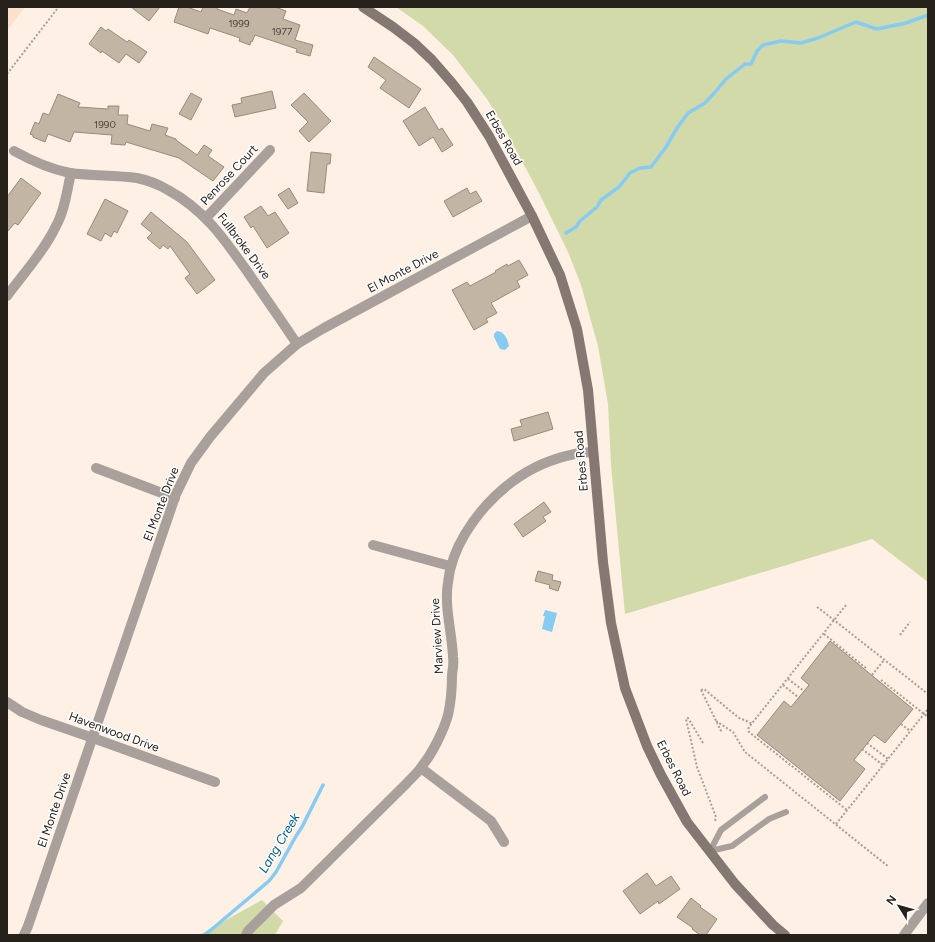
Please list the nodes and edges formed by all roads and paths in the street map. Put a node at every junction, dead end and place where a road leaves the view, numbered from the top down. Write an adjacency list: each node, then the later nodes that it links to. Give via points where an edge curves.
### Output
1 (58, 7): 3 (path)
2 (363, 7): 7 (main road, Erbes Road, via 414,43 468,102)
3 (7, 74)
4 (270, 150): 8 (street, Penrose Court)
5 (14, 151): 6 (street, Fullbroke Drive, via 48,167)
6 (71, 173): 8 (street, Fullbroke Drive, via 137,178 151,182 177,195); 9 (street, via 57,225)
7 (532, 216): 10 (street, El Monte Drive); 11 (main road, Erbes Road, via 560,276 577,329 588,390)
8 (206, 218): 10 (street, Fullbroke Drive, via 226,240)
9 (7, 296)
10 (297, 344): 13 (street, El Monte Drive, via 264,374 210,437 191,463)
11 (593, 452): 15 (street, Marview Drive, via 576,453 550,460 507,484 474,520); 56 (main road, Erbes Road, via 611,623 625,688 647,746 661,774 687,822)
12 (96, 468): 13 (street)
13 (175, 498): 40 (street, El Monte Drive)
14 (373, 545): 15 (street)
15 (450, 566): 46 (street, Marview Drive, via 447,603 453,657 452,693 448,715 437,743)
16 (846, 605): 18 (path)
17 (817, 607): 18 (path)
18 (834, 620): 20 (path); 22 (path)
19 (910, 622): 21 (path)
20 (824, 634): 23 (path); 25 (path)
21 (900, 635)
22 (884, 660): 24 (path, bridge); 29 (path)
23 (867, 669)
24 (872, 675)
25 (788, 679): 27 (path); 28 (path)
26 (881, 680): 33 (path)
27 (783, 685): 30 (path); 36 (path)
28 (804, 692)
29 (928, 694)
30 (799, 698)
31 (7, 702): 40 (street, Havenwood Drive, via 22,712)
32 (928, 709): 33 (path)
33 (924, 714): 34 (path); 38 (path)
34 (928, 717)
35 (716, 721): 36 (path, via 702,690 704,689 740,718); 39 (path); 54 (path, via 733,732 745,752)
36 (752, 724): 48 (path, via 749,732)
37 (901, 724): 38 (path)
38 (910, 732): 44 (path)
39 (722, 733)
40 (92, 738): 49 (street, Havenwood Drive); 60 (street, El Monte Drive)
41 (703, 743): 53 (path, via 688,718 686,719 697,767 716,816)
42 (867, 743): 44 (path)
43 (862, 749): 45 (path)
44 (888, 759): 45 (path)
45 (883, 765): 51 (path)
46 (421, 768): 55 (street, via 491,820); 61 (street, Marview Drive, via 302,888 274,905)
47 (799, 768): 48 (path)
48 (797, 771): 51 (path)
49 (215, 782)
50 (766, 797): 56 (lane, via 722,830)
51 (846, 810): 54 (path)
52 (786, 812): 56 (lane, via 769,819 732,846)
53 (715, 821)
54 (836, 824): 57 (path)
55 (504, 842)
56 (710, 851): 62 (main road, Erbes Road, via 735,884)
57 (889, 867)
58 (928, 903): 59 (street)
59 (924, 917): 63 (street)
60 (24, 935)
61 (246, 935)
62 (785, 935)
63 (904, 935)

